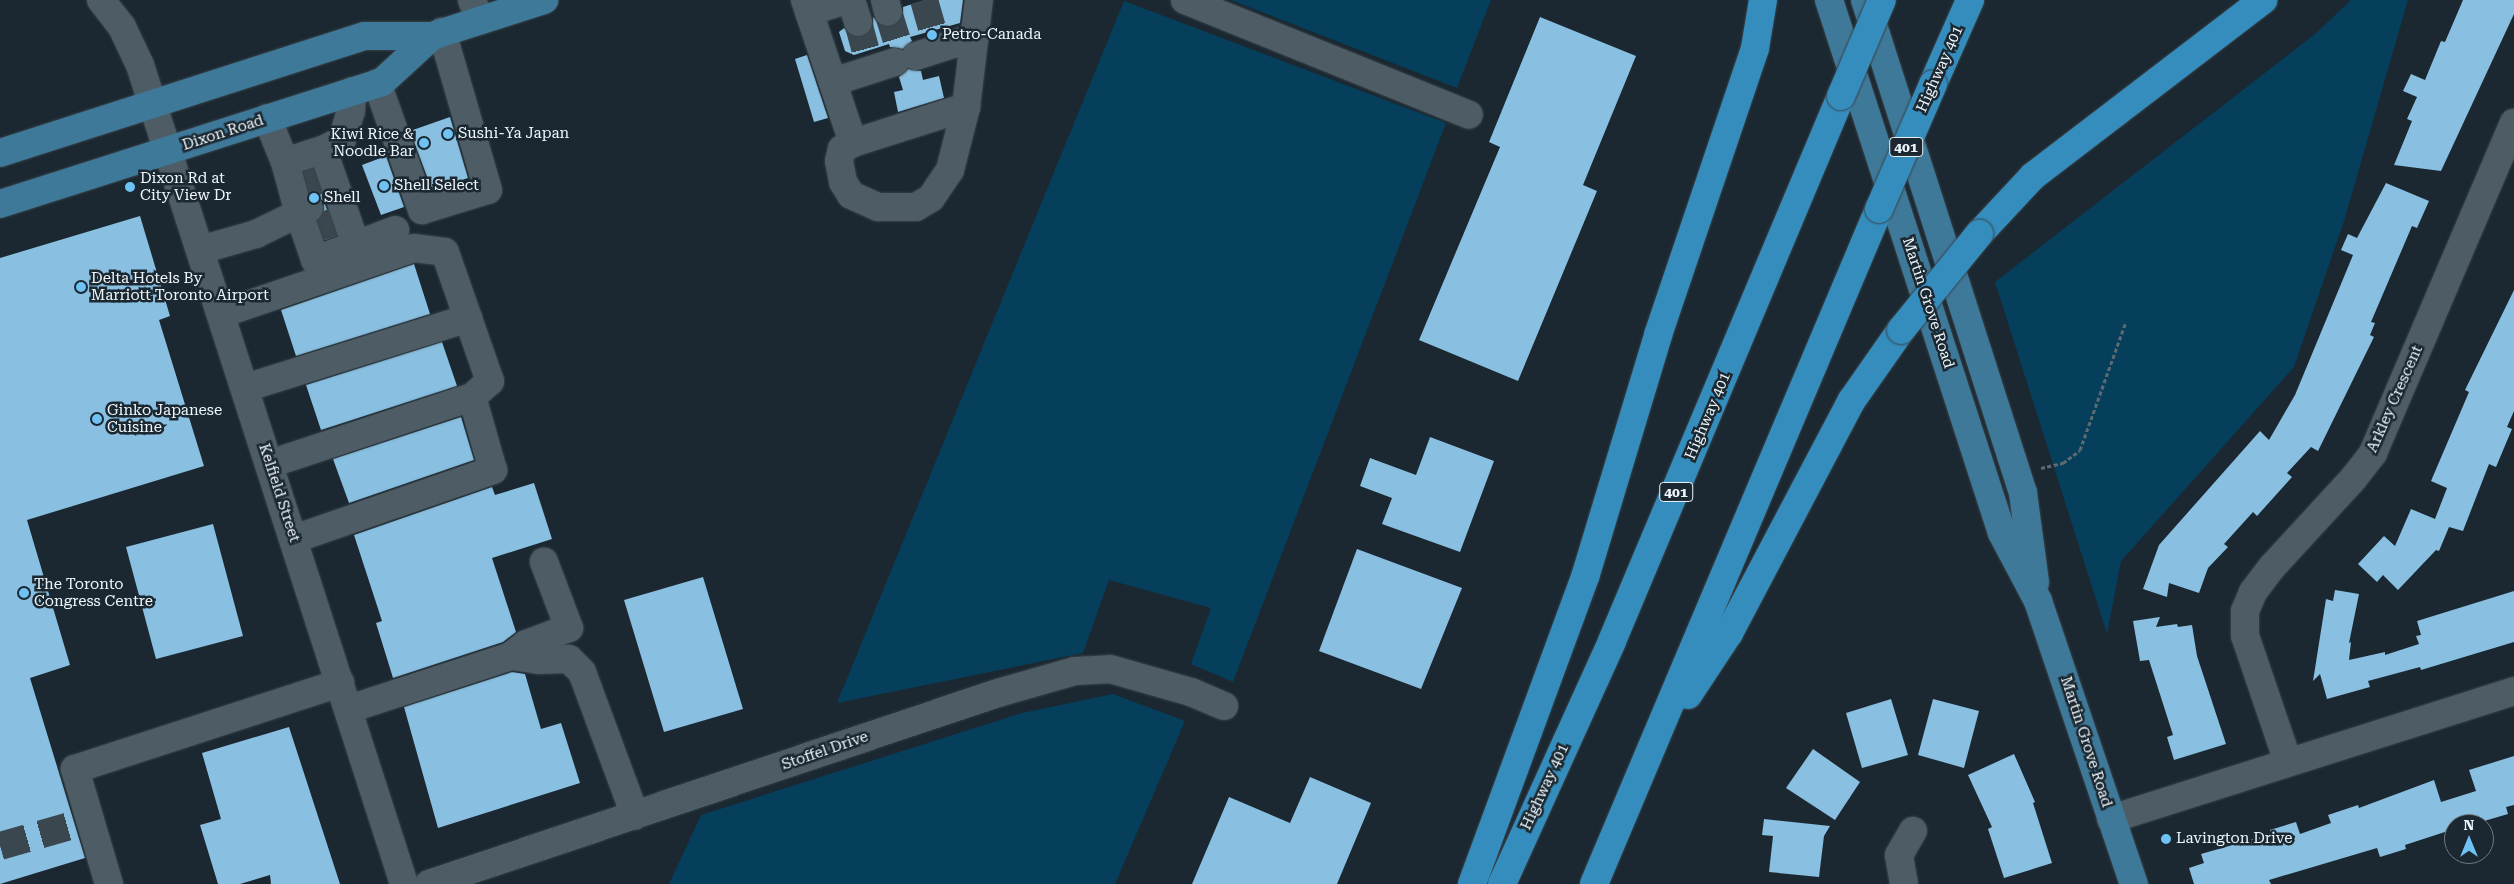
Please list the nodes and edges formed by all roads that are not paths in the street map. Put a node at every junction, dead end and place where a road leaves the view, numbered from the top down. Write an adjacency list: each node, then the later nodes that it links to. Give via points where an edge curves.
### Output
1 (100, 0): 18 (street, Kelfield Street, via 128,38)
2 (544, 0): 13 (main road, Dixon Road)
3 (979, 0): 15 (street)
4 (1185, 0): 20 (street)
5 (1764, 0): 54 (highway, via 1755,48 1658,335 1586,574)
6 (1829, 0): 40 (main road, Martin Grove Road, via 2002,534)
7 (1865, 0): 40 (main road, Martin Grove Road, via 2023,493)
8 (1882, 0): 55 (highway, Highway 401 / 401, bridge, via 1623,615)
9 (1970, 0): 46 (highway, Highway 401 / 401, bridge)
10 (2263, 0): 46 (highway, bridge, via 2033,176 1979,234 1881,354 1852,400 1729,633)
11 (807, 6): 12 (street); 16 (street)
12 (852, 7)
13 (476, 10): 14 (main road, Dixon Road)
14 (437, 34): 17 (main road, Dixon Road); 17 (street, via 488,190 422,210); 18 (main road, Dixon Road, via 365,36)
15 (975, 37): 16 (street, via 904,53); 19 (street)
16 (833, 82): 23 (street)
17 (365, 87): 21 (main road, Dixon Road); 25 (street, via 351,111 342,140)
18 (152, 103): 24 (street, Kelfield Street); 26 (main road, Dixon Road)
19 (966, 107): 23 (street); 23 (street, via 950,170 931,198 916,207 878,207 851,195 843,182 838,161 842,149)
20 (1469, 115)
21 (268, 118): 24 (main road, Dixon Road); 27 (street)
22 (2514, 124): 47 (street, Arkley Crescent, via 2372,453 2353,479 2272,567 2253,592 2245,611 2245,636)
23 (854, 143)
24 (168, 150): 28 (main road, Dixon Road); 32 (street, Kelfield Street)
25 (323, 150): 27 (street); 29 (street)
26 (0, 153)
27 (285, 162): 29 (street)
28 (0, 204)
29 (319, 204): 31 (street); 31 (street, via 315,260); 32 (street, via 256,234)
30 (395, 230): 31 (street)
31 (356, 246)
32 (200, 250): 33 (street, Kelfield Street)
33 (221, 314): 34 (street, via 414,248 445,252); 35 (street, Kelfield Street)
34 (468, 318): 35 (street); 36 (street, via 490,381)
35 (245, 388): 37 (street, Kelfield Street)
36 (472, 397): 37 (street); 38 (street, via 493,470)
37 (270, 464): 38 (street, Kelfield Street)
38 (294, 539): 42 (street, Kelfield Street)
39 (544, 562): 41 (street, via 569,628 526,644)
40 (2038, 600): 49 (main road, Martin Grove Road)
41 (511, 656): 45 (street); 48 (street, via 538,660 569,659 582,672)
42 (340, 683): 45 (street, Kelfield Street); 51 (street, via 75,769 83,822)
43 (2514, 691): 47 (street)
44 (1224, 706): 48 (street, Stoffel Drive, via 1191,692 1110,669 1075,671 998,693)
45 (349, 710): 52 (street, Kelfield Street)
46 (1647, 759): 56 (highway, Highway 401 / 401)
47 (2288, 762): 49 (street)
48 (635, 815): 53 (street, Stoffel Drive)
49 (2111, 819): 58 (main road, Martin Grove Road)
50 (1913, 831): 57 (street, via 1899,855)
51 (109, 884)
52 (404, 884)
53 (430, 884)
54 (1472, 884)
55 (1502, 884)
56 (1594, 884)
57 (1904, 884)
58 (2134, 884)

